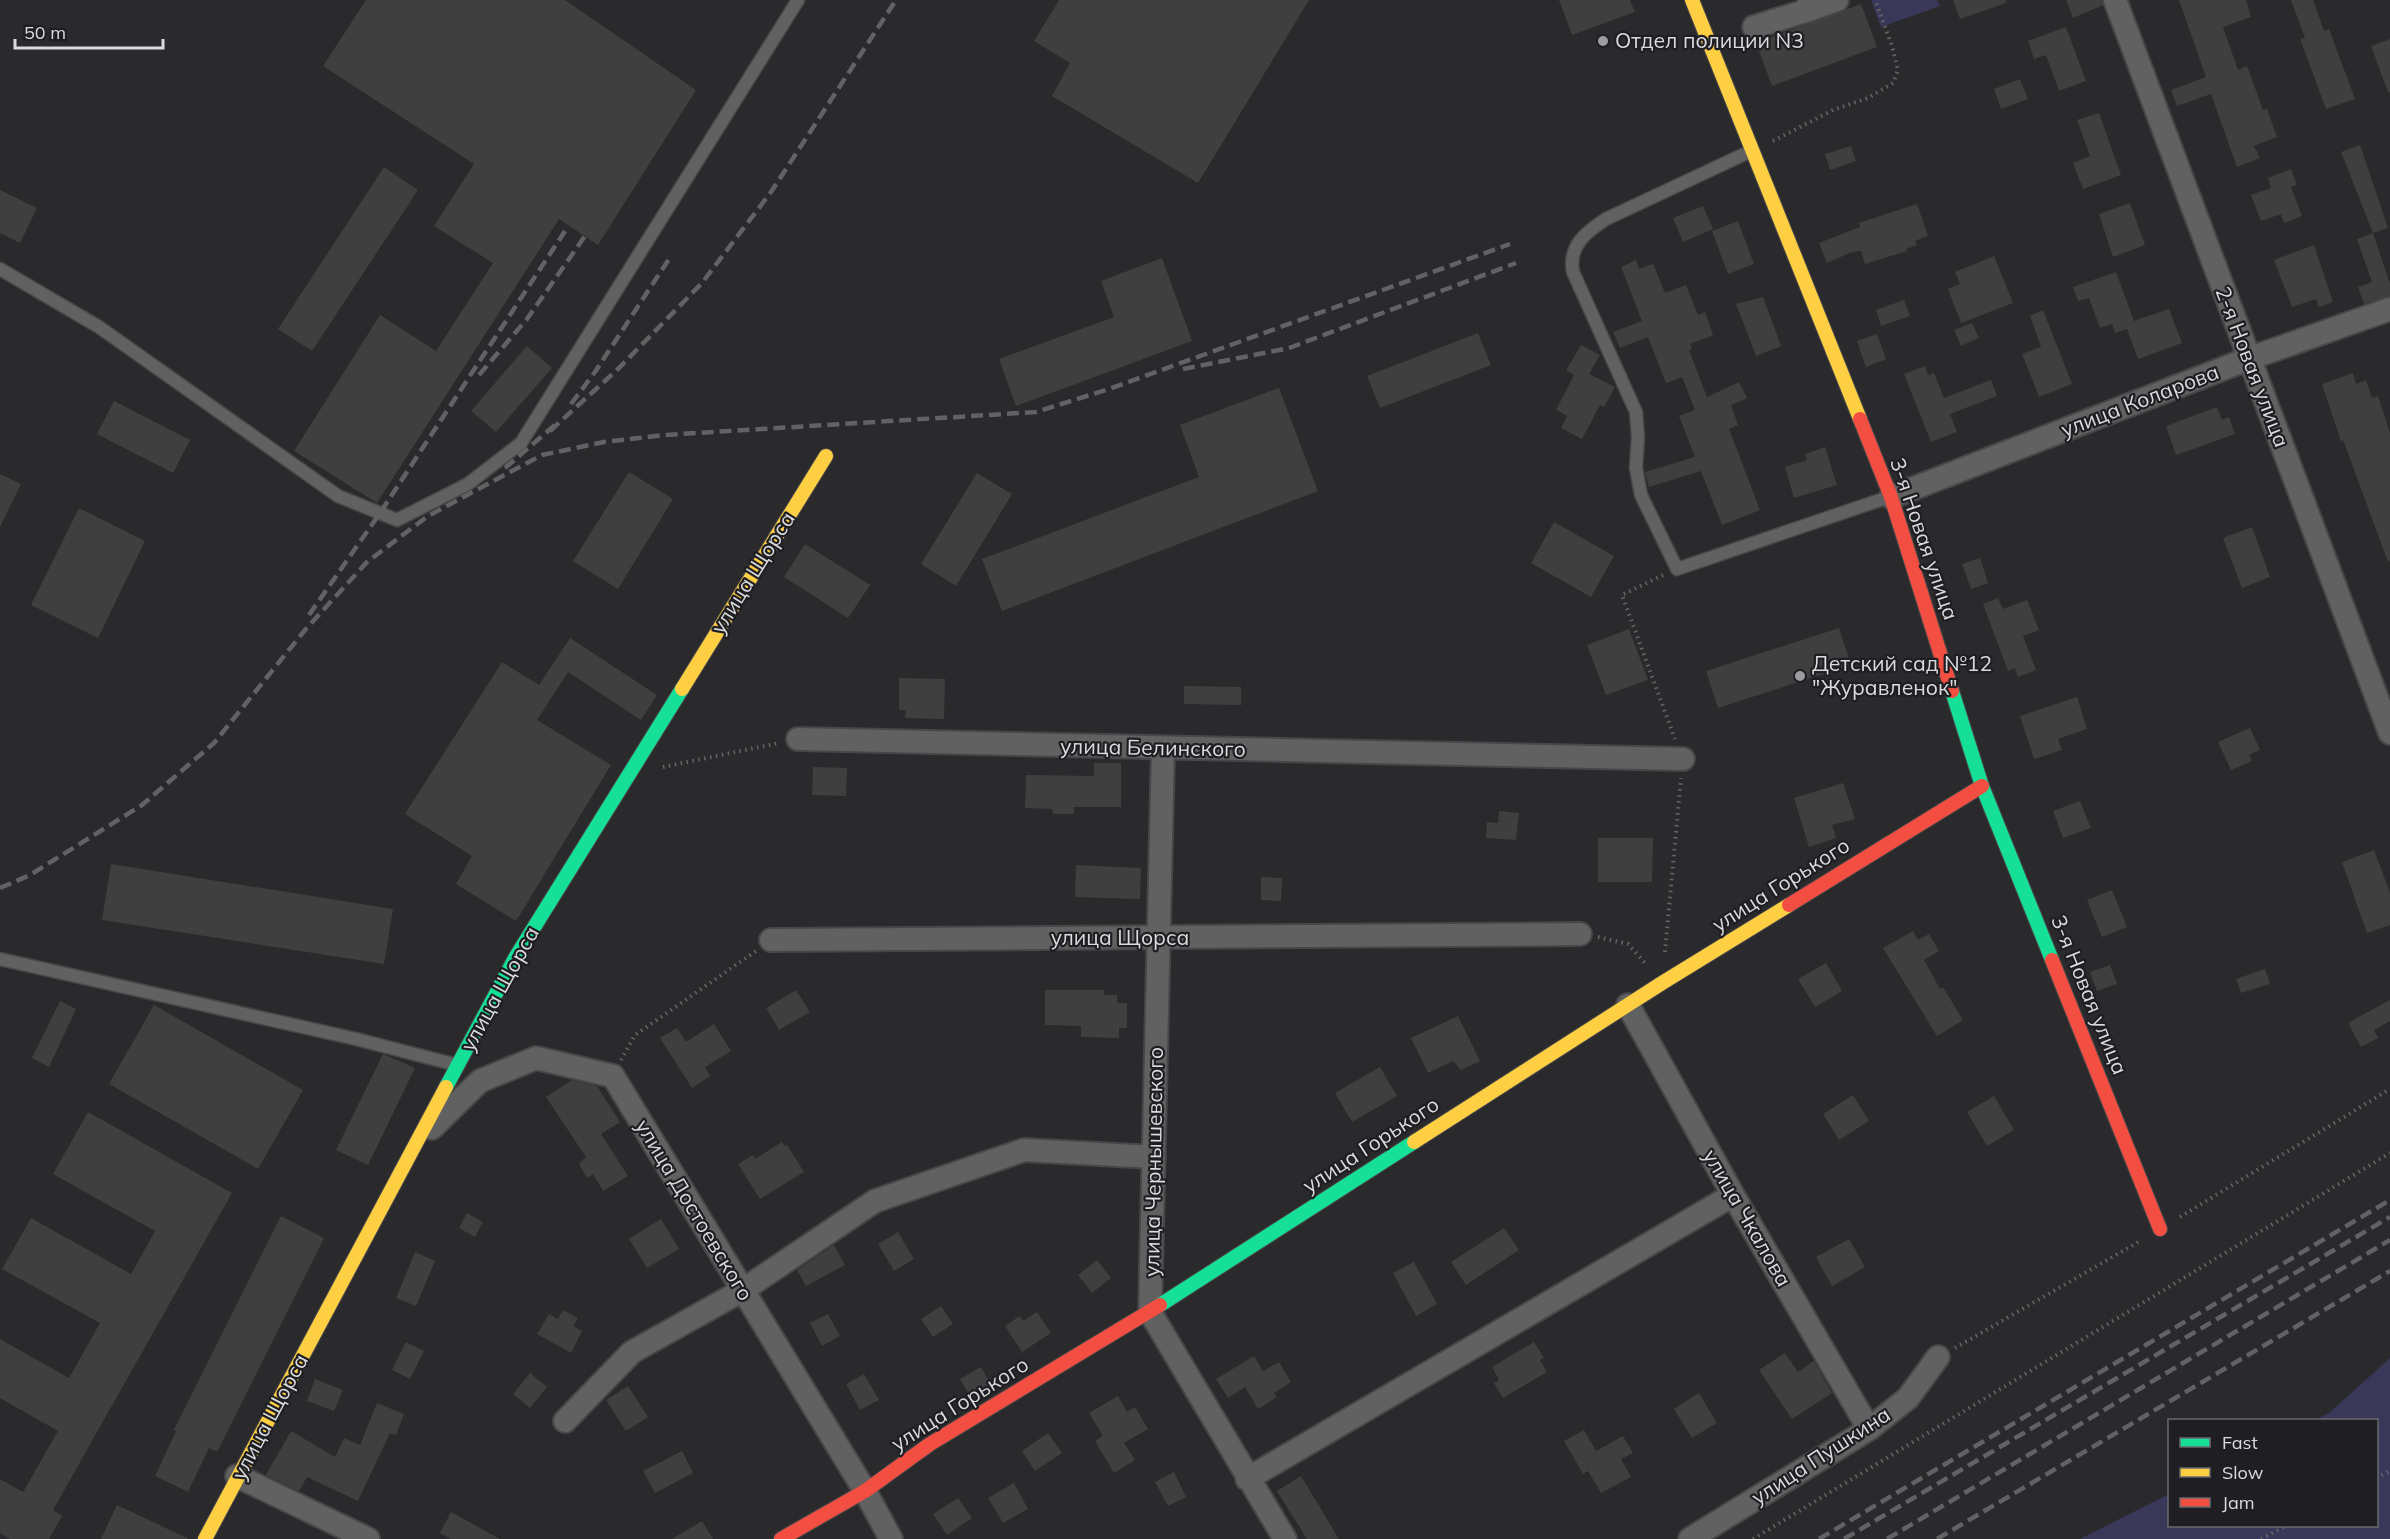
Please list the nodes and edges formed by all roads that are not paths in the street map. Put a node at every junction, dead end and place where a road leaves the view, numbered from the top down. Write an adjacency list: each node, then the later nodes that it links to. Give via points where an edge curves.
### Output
1 (798, 0): 8 (lane, via 520,443 468,484 397,520 338,496 99,327)
2 (1692, 0): 7 (street, 3-я Новая улица)
3 (1836, 0): 5 (street)
4 (2115, 0): 10 (street, 2-я Новая улица)
5 (1810, 4): 6 (street)
6 (1754, 27)
7 (1752, 151): 12 (street, 3-я Новая улица); 12 (lane, via 1606,219 1590,230 1572,252 1573,272 1636,412 1636,468 1641,495 1677,569)
8 (0, 269)
9 (2390, 309): 10 (street, улица Коларова)
10 (2248, 359): 12 (street, улица Коларова); 13 (street, 2-я Новая улица)
11 (826, 456): 23 (street, улица Щорса, via 521,948)
12 (1890, 496): 17 (street, 3-я Новая улица)
13 (2390, 733)
14 (798, 740): 15 (street, улица Белинского)
15 (1163, 749): 16 (street, улица Белинского); 19 (street, улица Чернышевского)
16 (1683, 759)
17 (1982, 786): 22 (street, улица Горького); 27 (street, 3-я Новая улица)
18 (1580, 934): 19 (street, улица Щорса)
19 (1159, 937): 20 (street, улица Щорса); 25 (street, улица Чернышевского)
20 (771, 940)
21 (0, 959): 23 (lane)
22 (1628, 1005): 26 (street, улица Чкалова); 29 (street, улица Горького)
23 (458, 1065): 24 (street, улица Щорса)
24 (418, 1141): 28 (street, улица Достоевского, via 480,1081 536,1058 613,1076); 33 (street, улица Щорса)
25 (1154, 1157): 28 (street, via 1024,1150 874,1201); 29 (street, улица Чернышевского)
26 (1733, 1195): 32 (street, улица Чкалова); 34 (street)
27 (2160, 1229)
28 (743, 1290): 31 (street, via 632,1352); 35 (street, улица Достоевского)
29 (1150, 1312): 34 (street); 35 (street, улица Горького, via 930,1444)
30 (1938, 1357): 32 (street, улица Пушкина, via 1908,1398)
31 (565, 1421)
32 (1869, 1429): 41 (street, улица Пушкина)
33 (237, 1476): 36 (street, улица Щорса); 37 (street)
34 (1247, 1479): 40 (street)
35 (865, 1491): 38 (street, улица Горького); 39 (street, улица Достоевского)
36 (206, 1539)
37 (368, 1539)
38 (781, 1539)
39 (891, 1539)
40 (1285, 1539)
41 (1690, 1539)

